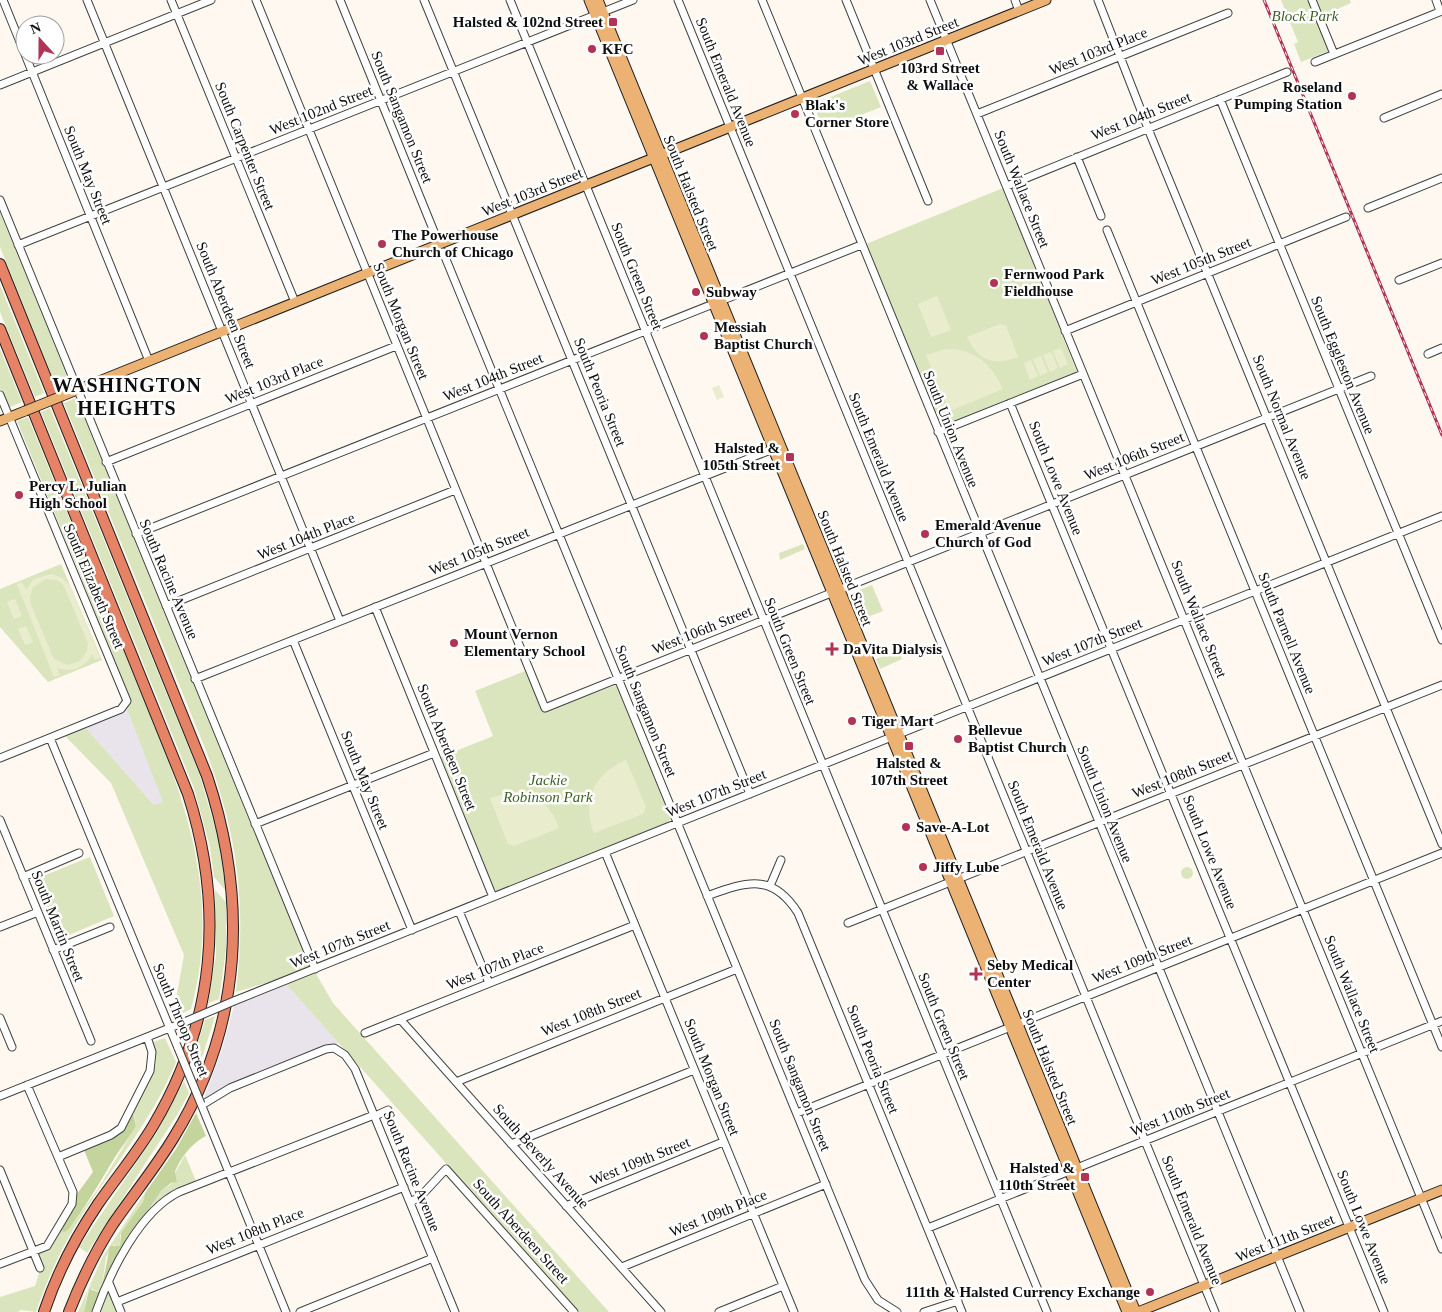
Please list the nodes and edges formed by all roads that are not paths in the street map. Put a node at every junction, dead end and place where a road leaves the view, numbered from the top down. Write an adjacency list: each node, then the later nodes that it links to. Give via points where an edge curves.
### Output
1 (3, 0): 33 (street, South May Street)
2 (87, 0): 27 (street, South Aberdeen Street)
3 (171, 0): 24 (street, South Carpenter Street)
4 (211, 0): 24 (street)
5 (256, 0): 45 (street, South Morgan Street)
6 (340, 0): 40 (street, South Sangamon Street)
7 (424, 0): 34 (street, South Peoria Street)
8 (510, 0): 28 (street, South Green Street)
9 (589, 0): 25 (main road, South Halsted Street)
10 (598, 0): 25 (main road, South Halsted Street)
11 (633, 0): 25 (street, West 102nd Street)
12 (678, 0): 43 (street, South Emerald Avenue)
13 (762, 0): 38 (street, South Union Avenue)
14 (846, 0): 32 (street)
15 (930, 0): 26 (street, South Wallace Street)
16 (1015, 0): 21 (street)
17 (1046, 0): 21 (main road, West 103rd Street)
18 (1098, 0): 30 (street, South Normal Avenue)
19 (1312, 0): 29 (street)
20 (1436, 0): 22 (street)
21 (1019, 11): 26 (main road, West 103rd Street)
22 (1441, 11): 29 (street)
23 (1228, 13): 30 (street, West 103rd Place)
24 (177, 14): 27 (street); 48 (street, South Carpenter Street)
25 (599, 14): 28 (street, West 102nd Street); 46 (main road, South Halsted Street)
26 (946, 40): 32 (main road, West 103rd Street); 41 (street, South Wallace Street)
27 (104, 43): 33 (street); 52 (street, South Aberdeen Street)
28 (527, 43): 34 (street, West 102nd Street); 50 (street, South Green Street)
29 (1334, 54): 31 (street)
30 (1120, 56): 41 (street, West 103rd Place); 44 (street, South Normal Avenue)
31 (1315, 62)
32 (874, 69): 38 (main road, West 103rd Street); 54 (street)
33 (32, 72): 36 (street); 57 (street, South May Street)
34 (453, 72): 40 (street, West 102nd Street); 56 (street, South Peoria Street)
35 (1287, 72): 39 (street, West 104th Street)
36 (0, 85)
37 (1442, 94): 42 (street)
38 (802, 98): 43 (main road, West 103rd Street); 61 (street, South Union Avenue)
39 (1220, 99): 44 (street, West 104th Street); 62 (street, South Eggleston Avenue)
40 (381, 101): 45 (street, West 102nd Street); 64 (street, South Sangamon Street)
41 (977, 114): 51 (street, South Wallace Street)
42 (1384, 118)
43 (730, 127): 46 (main road, West 103rd Street); 69 (street, South Emerald Avenue)
44 (1149, 128): 47 (street, West 104th Street); 68 (street, South Normal Avenue)
45 (309, 130): 48 (street, West 102nd Street); 67 (street, South Morgan Street)
46 (657, 156): 50 (main road, West 103rd Street); 72 (main road, South Halsted Street)
47 (1077, 157): 51 (street, West 104th Street); 58 (street)
48 (236, 158): 52 (street, West 102nd Street); 71 (street, South Carpenter Street)
49 (1442, 178): 55 (street)
50 (585, 186): 56 (main road, West 103rd Street); 75 (street, South Green Street)
51 (1006, 186): 76 (street, South Wallace Street)
52 (163, 187): 57 (street, West 102nd Street); 77 (street, South Aberdeen Street)
53 (0, 200): 63 (street, South Racine Avenue)
54 (928, 201)
55 (1368, 208)
56 (512, 215): 64 (main road, West 103rd Street); 81 (street, South Peoria Street)
57 (90, 216): 63 (street, West 102nd Street); 82 (street, South May Street)
58 (1101, 216)
59 (1346, 217): 62 (street, West 105th Street)
60 (1107, 230): 73 (street, South Parnell Avenue)
61 (861, 244): 69 (street, West 104th Street); 94 (street, South Union Avenue)
62 (1279, 244): 68 (street, West 105th Street); 86 (street, South Eggleston Avenue)
63 (18, 245): 87 (street, South Racine Avenue)
64 (441, 248): 67 (main road, West 103rd Street); 85 (street, South Sangamon Street)
65 (1442, 263): 70 (street)
66 (0, 264): 229 (highway, via 208,776 224,834 233,892 234,947 230,982 220,1028 204,1075 174,1137 100,1246)
67 (367, 273): 71 (main road, West 103rd Street); 78 (street, South Morgan Street)
68 (1208, 273): 73 (street, West 105th Street); 92 (street, South Normal Avenue)
69 (789, 274): 72 (street, West 104th Street); 110 (street, South Emerald Avenue)
70 (1399, 280)
71 (295, 302): 77 (main road, West 103rd Street)
72 (717, 302): 75 (street, West 104th Street); 96 (main road, South Halsted Street)
73 (1136, 302): 76 (street, West 105th Street); 95 (street, South Parnell Avenue)
74 (0, 329): 228 (highway, via 188,794 204,855 210,905 203,996 178,1077 152,1127 80,1232 66,1257)
75 (644, 331): 81 (street, West 104th Street); 100 (street, South Green Street)
76 (1065, 331): 83 (street, South Wallace Street)
77 (222, 332): 82 (main road, West 103rd Street); 89 (street, South Aberdeen Street)
78 (396, 346): 89 (street, West 103rd Place); 91 (street, South Morgan Street)
79 (1442, 348): 80 (street)
80 (1428, 354)
81 (572, 360): 85 (street, West 104th Street); 103 (street, South Peoria Street)
82 (149, 361): 87 (main road, West 103rd Street)
83 (1083, 374): 90 (street); 98 (street, South Wallace Street)
84 (1371, 376): 86 (street, West 106th Street)
85 (500, 389): 91 (street, West 104th Street); 107 (street, South Sangamon Street)
86 (1338, 389): 92 (street, West 106th Street); 108 (street, South Eggleston Avenue)
87 (76, 390): 93 (main road, West 103rd Street, bridge); 97 (street, South Racine Avenue)
88 (0, 395): 93 (street, South Elizabeth Street)
89 (251, 403): 97 (street, West 103rd Place); 99 (street, South Aberdeen Street)
90 (1010, 403): 94 (street); 102 (street, South Lowe Avenue)
91 (426, 418): 99 (street, West 104th Street); 101 (street, South Morgan Street)
92 (1267, 418): 95 (street, West 106th Street); 111 (street, South Normal Avenue)
93 (4, 419): 133 (street, South Elizabeth Street, via 126,697 126,704 121,709)
94 (938, 432): 105 (street, South Union Avenue)
95 (1196, 446): 98 (street, West 106th Street); 114 (street, South Parnell Avenue)
96 (776, 447): 100 (street, West 105th Street); 113 (main road, South Halsted Street)
97 (106, 462): 106 (street, South Racine Avenue)
98 (1124, 475): 102 (street, West 106th Street); 118 (street, South Wallace Street)
99 (281, 476): 106 (street, West 104th Street); 109 (street, South Aberdeen Street)
100 (703, 476): 103 (street, West 105th Street); 117 (street, South Green Street)
101 (455, 490): 109 (street, West 104th Place); 112 (street, South Morgan Street)
102 (1052, 504): 105 (street, West 106th Street); 123 (street, South Lowe Avenue)
103 (631, 505): 107 (street, West 105th Street); 122 (street, South Peoria Street)
104 (1442, 516): 108 (street, West 107th Street)
105 (979, 533): 110 (street, West 106th Street); 125 (street, South Union Avenue)
106 (136, 534): 115 (street, South Racine Avenue)
107 (559, 534): 112 (street, West 105th Street); 124 (street, South Sangamon Street)
108 (1398, 534): 111 (street, West 107th Street); 121 (street, South Eggleston Avenue)
109 (311, 549): 115 (street, West 104th Place); 119 (street, South Aberdeen Street)
110 (907, 562): 113 (street, West 106th Street); 128 (street, South Emerald Avenue)
111 (1326, 562): 114 (street, West 107th Street); 129 (street, South Normal Avenue)
112 (485, 563): 116 (street, West 105th Street); 130 (street, South Morgan Street)
113 (835, 591): 117 (street, West 106th Street); 131 (main road, South Halsted Street)
114 (1255, 591): 118 (street, West 107th Street); 132 (street, South Parnell Avenue)
115 (166, 606): 126 (street, South Racine Avenue)
116 (375, 607): 119 (street, West 105th Street); 134 (street, South Aberdeen Street)
117 (763, 620): 122 (street, West 106th Street); 137 (street, South Green Street)
118 (1184, 620): 123 (street, West 107th Street); 136 (street, South Wallace Street)
119 (340, 621): 120 (street, West 105th Street)
120 (293, 640): 126 (street, West 105th Street); 138 (street, South May Street)
121 (1442, 640)
122 (691, 649): 124 (street, West 106th Street); 139 (street, South Peoria Street)
123 (1111, 649): 125 (street, West 107th Street); 140 (street, South Lowe Avenue)
124 (618, 678): 130 (street, West 106th Street); 142 (street, South Sangamon Street)
125 (1039, 678): 128 (street, West 107th Street); 143 (street, South Union Avenue)
126 (195, 679): 144 (street, South Racine Avenue)
127 (1442, 685): 129 (street, West 108th Street)
128 (967, 707): 131 (street, West 107th Street); 147 (street, South Emerald Avenue)
129 (1386, 707): 132 (street, West 108th Street); 145 (street, South Normal Avenue)
130 (545, 708)
131 (895, 736): 137 (street, West 107th Street); 153 (main road, South Halsted Street)
132 (1314, 736): 136 (street, West 108th Street); 152 (street, South Parnell Avenue)
133 (50, 738): 135 (street); 179 (street, South Throop Street)
134 (434, 753): 138 (street); 156 (street, South Aberdeen Street)
135 (0, 758)
136 (1243, 764): 140 (street, West 108th Street); 157 (street, South Wallace Street)
137 (822, 765): 139 (street, West 107th Street); 158 (street, South Green Street)
138 (352, 786): 144 (street); 165 (street, South May Street)
139 (750, 794): 142 (street, West 107th Street)
140 (1171, 794): 143 (street, West 108th Street); 166 (street, South Lowe Avenue)
141 (0, 820): 151 (street, South Martin Street)
142 (678, 823): 146 (street, West 107th Street); 155 (street, South Sangamon Street)
143 (1098, 823): 147 (street, West 108th Street); 168 (street, South Union Avenue)
144 (255, 824): 169 (street, South Racine Avenue)
145 (1442, 844)
146 (605, 852): 156 (street, West 107th Street); 162 (street, South Morgan Street)
147 (1026, 852): 153 (street, West 108th Street); 172 (street, South Emerald Avenue)
148 (79, 853): 151 (street)
149 (1442, 853): 152 (street, West 109th Street)
150 (781, 860): 154 (street)
151 (23, 876): 160 (street, South Martin Street)
152 (1374, 880): 157 (street, West 109th Street); 178 (street, South Parnell Avenue)
153 (955, 881): 158 (street, West 108th Street); 177 (main road, South Halsted Street)
154 (770, 886): 155 (street, via 745,884); 190 (street, South Peoria Street, via 786,897 798,913)
155 (707, 896): 170 (street, South Sangamon Street)
156 (493, 897): 159 (street, West 107th Street)
157 (1302, 909): 166 (street, West 109th Street); 185 (street, South Wallace Street)
158 (881, 910): 161 (street, West 108th Street); 186 (street, South Green Street)
159 (459, 911): 165 (street, West 107th Street); 171 (street)
160 (38, 912): 163 (street); 167 (street, South Martin Street)
161 (848, 923)
162 (635, 925): 171 (street, West 107th Place); 173 (street, South Morgan Street)
163 (0, 927)
164 (110, 927): 167 (street)
165 (412, 930): 169 (street, West 107th Street)
166 (1230, 938): 168 (street, West 109th Street); 189 (street, South Lowe Avenue)
167 (53, 950): 182 (street, South Martin Street)
168 (1158, 967): 172 (street, West 109th Street); 195 (street, South Union Avenue)
169 (315, 969): 179 (street, West 107th Street, bridge)
170 (737, 969): 173 (street, West 108th Street); 196 (street, South Sangamon Street)
171 (489, 983): 175 (street, West 107th Place)
172 (1085, 996): 177 (street, West 109th Street); 198 (street, South Emerald Avenue)
173 (665, 998): 187 (street, South Morgan Street); 188 (street, West 108th Street)
174 (0, 1018): 183 (street)
175 (400, 1019): 180 (street, West 107th Place); 188 (street, South Beverly Avenue)
176 (1442, 1021): 178 (street, West 110th Street)
177 (1014, 1025): 186 (street, West 109th Street); 202 (main road, South Halsted Street)
178 (1433, 1025): 184 (street, South Parnell Avenue); 185 (street, West 110th Street)
179 (169, 1028): 181 (street, West 107th Street); 193 (street, South Throop Street, bridge)
180 (365, 1033)
181 (147, 1037): 191 (street, West 107th Street); 201 (street, via 152,1052 150,1071 117,1132)
182 (91, 1041)
183 (12, 1047)
184 (1442, 1047)
185 (1362, 1053): 189 (street, West 110th Street); 208 (street, South Wallace Street)
186 (941, 1054): 190 (street, West 109th Street); 209 (street, South Green Street)
187 (694, 1070): 199 (street, South Morgan Street); 200 (street)
188 (456, 1082): 200 (street, South Beverly Avenue)
189 (1289, 1082): 195 (street, West 110th Street); 213 (street, South Lowe Avenue)
190 (869, 1084): 196 (street, West 109th Street); 214 (street, South Peoria Street)
191 (27, 1085): 192 (street, West 107th Street); 201 (street)
192 (0, 1096)
193 (201, 1104): 197 (street, South Racine Avenue, via 230,1088 334,1048 355,1069); 204 (street, South Throop Street)
194 (388, 1110): 197 (street)
195 (1217, 1111): 198 (street, West 110th Street); 218 (street, South Union Avenue)
196 (797, 1113): 205 (street, South Sangamon Street)
197 (374, 1115): 204 (street); 206 (street, South Racine Avenue)
198 (1145, 1141): 202 (street, West 110th Street); 224 (street, South Emerald Avenue)
199 (723, 1142): 211 (street, West 109th Street); 212 (street, South Morgan Street)
200 (511, 1144): 211 (street, South Beverly Avenue)
201 (58, 1157): 217 (street, via 74,1197 49,1243)
202 (1073, 1169): 209 (street, West 110th Street); 243 (main road, South Halsted Street); 244 (main road, South Halsted Street)
203 (0, 1170): 217 (street)
204 (229, 1172): 215 (street, South Throop Street); 223 (street, via 163,1201 142,1225)
205 (826, 1184): 212 (street, West 109th Place); 239 (street, South Sangamon Street, via 868,1287)
206 (404, 1187): 210 (street, South Racine Avenue); 215 (street, West 108th Place)
207 (1442, 1190): 208 (main road, West 111th Street)
208 (1421, 1198): 213 (main road, West 111th Street); 216 (street, South Wallace Street)
209 (1000, 1199): 214 (street, West 110th Street); 242 (street, South Green Street)
210 (410, 1202): 219 (street, South Racine Avenue); 235 (street, South Aberdeen Street, via 420,1197 446,1169)
211 (566, 1206): 221 (street, South Beverly Avenue)
212 (753, 1213): 221 (street, West 109th Place); 225 (street, South Morgan Street)
213 (1349, 1227): 218 (main road, West 111th Street); 247 (street, South Lowe Avenue)
214 (928, 1228): 226 (street, South Peoria Street)
215 (258, 1245): 227 (street, West 108th Place); 232 (street, South Throop Street)
216 (1442, 1249)
217 (33, 1251): 220 (street); 222 (street)
218 (1277, 1256): 224 (main road, West 111th Street); 246 (street, South Union Avenue)
219 (434, 1258): 233 (street); 234 (street, South Racine Avenue)
220 (0, 1264)
221 (622, 1267): 236 (street, South Beverly Avenue)
222 (40, 1268)
223 (109, 1283): 227 (street); 230 (street)
224 (1204, 1285): 244 (main road, West 111th Street); 245 (street, South Emerald Avenue)
225 (783, 1286): 237 (street); 238 (street, South Morgan Street)
226 (958, 1301): 240 (street); 241 (street, South Peoria Street)
227 (117, 1302): 231 (street)
228 (44, 1312)
229 (69, 1312)
230 (96, 1312)
231 (121, 1312)
232 (286, 1312)
233 (300, 1312)
234 (456, 1312)
235 (574, 1312)
236 (662, 1312)
237 (719, 1312)
238 (794, 1312)
239 (893, 1312)
240 (924, 1312)
241 (962, 1312)
242 (1047, 1312)
243 (1127, 1312)
244 (1137, 1312)
245 (1215, 1312)
246 (1300, 1312)
247 (1384, 1312)

